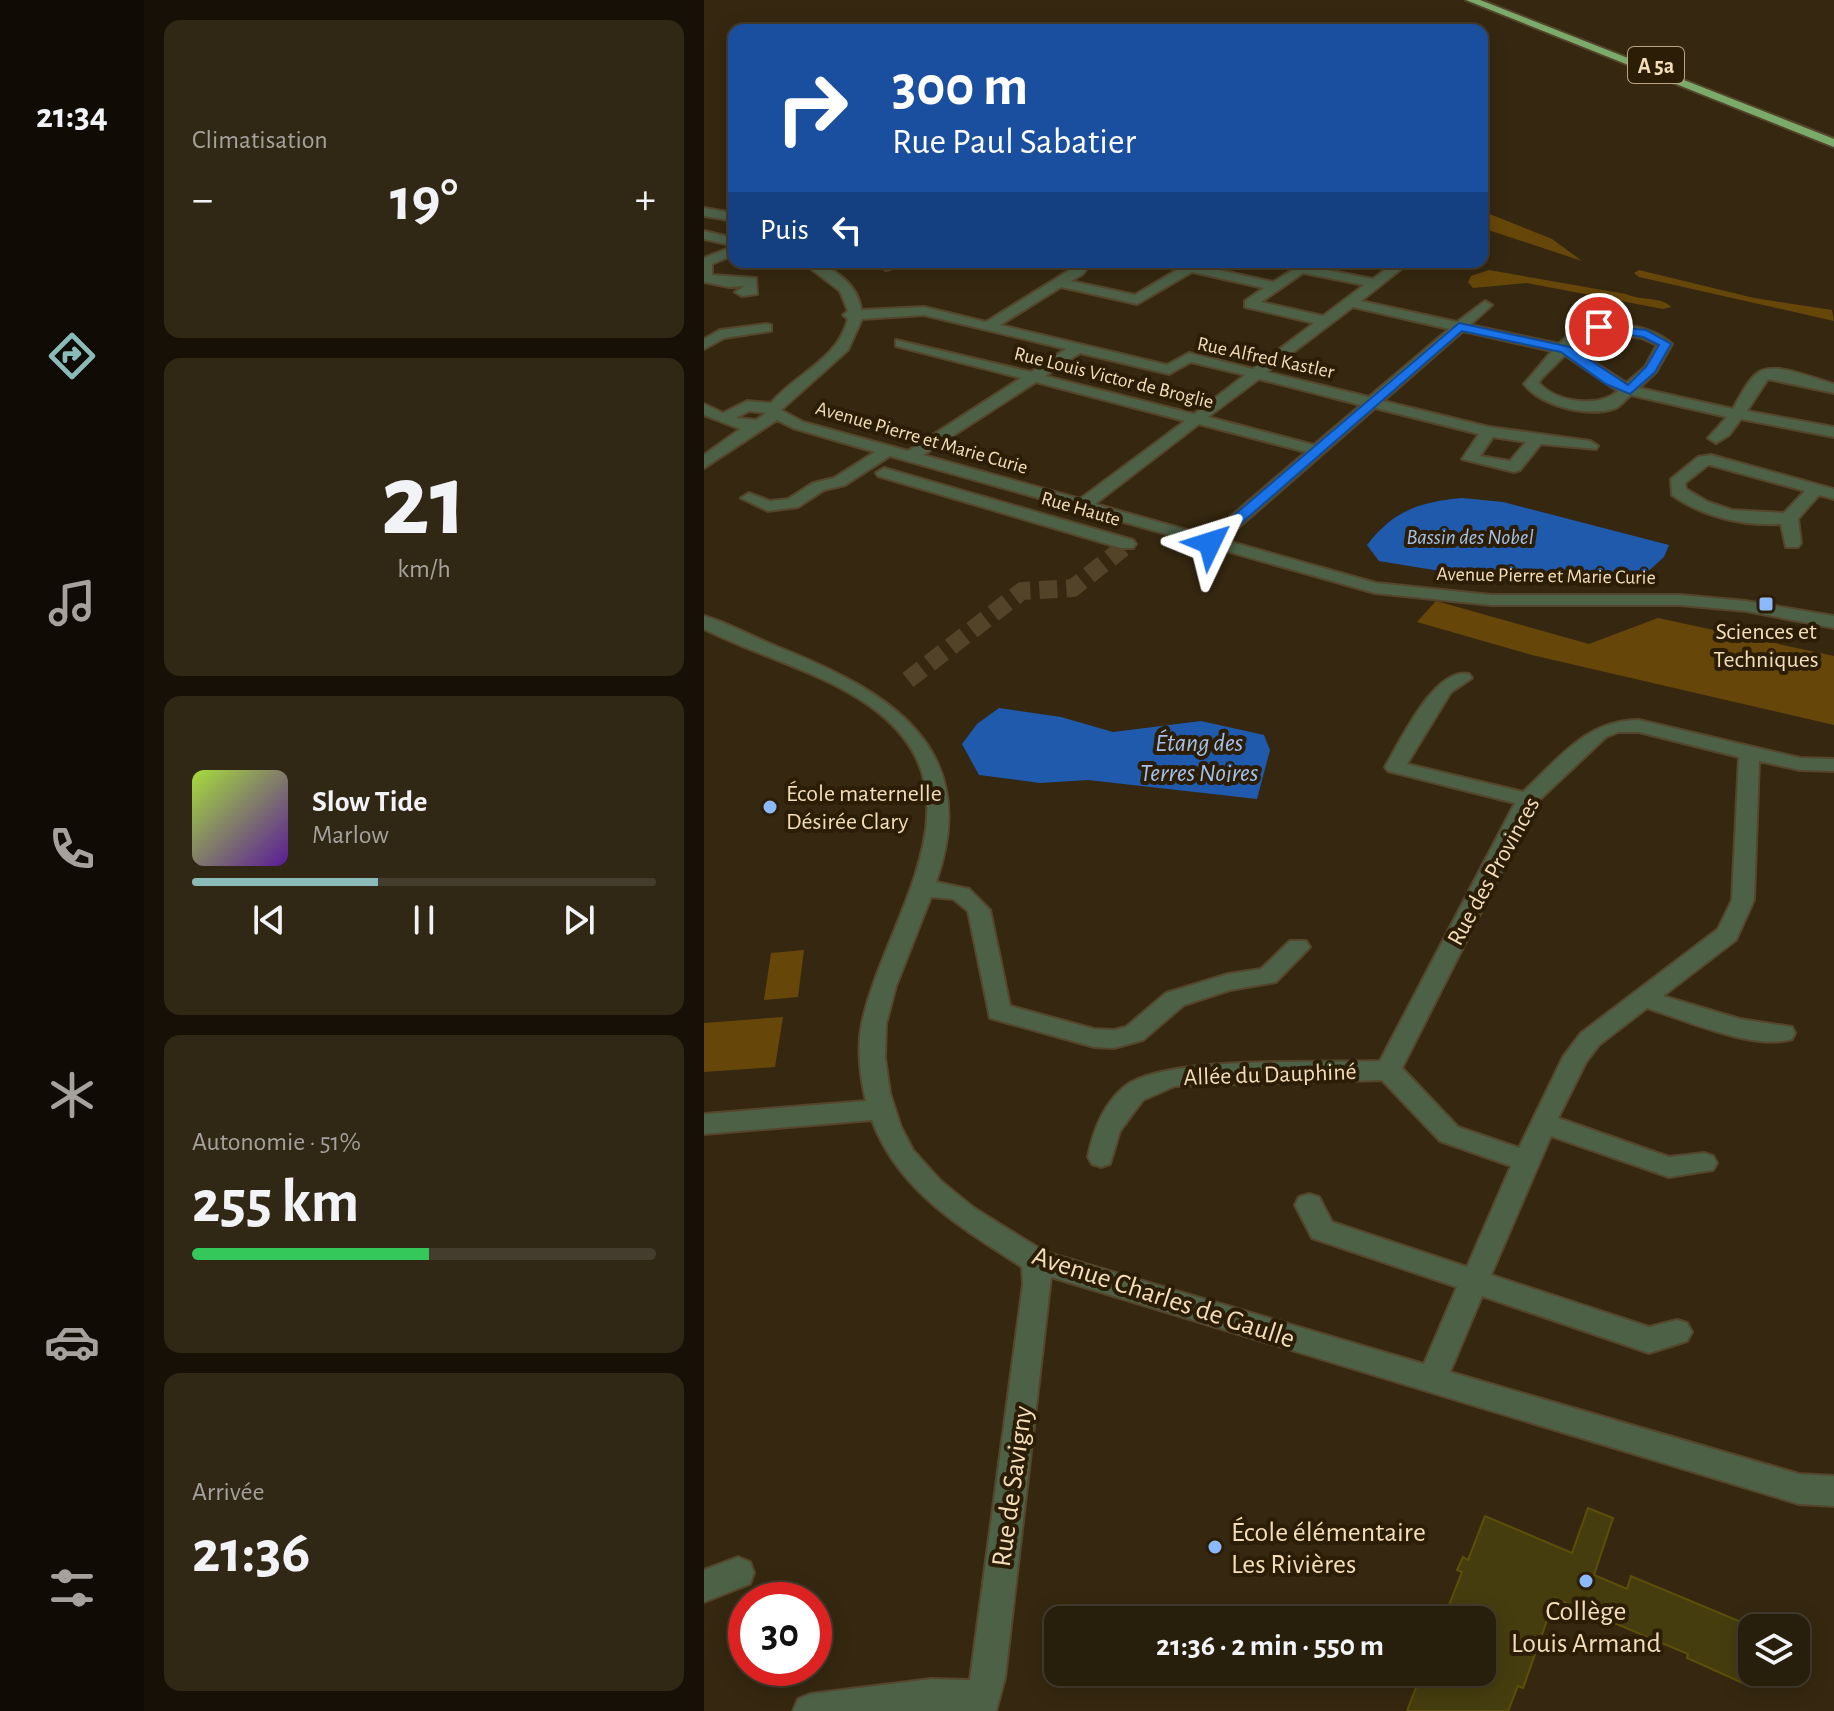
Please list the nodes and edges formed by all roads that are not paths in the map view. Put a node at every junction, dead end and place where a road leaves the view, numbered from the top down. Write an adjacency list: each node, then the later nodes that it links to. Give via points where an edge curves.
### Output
1 (1471, 0): 4 (highway, A 5a)
2 (1491, 0): 3 (highway, A 5a)
3 (1830, 132)
4 (1834, 146)
5 (704, 212): 6 (street)
6 (728, 216)
7 (704, 235): 8 (street)
8 (728, 241)
9 (728, 253): 15 (street, via 706,262)
10 (819, 268): 22 (street, via 848,289)
11 (1077, 268): 16 (street)
12 (1190, 268): 16 (street, via 1137,300)
13 (1206, 268): 18 (street)
14 (1395, 268): 17 (street)
15 (705, 278): 19 (street, via 751,281 752,291)
16 (1060, 283): 24 (street)
17 (1375, 283): 18 (street, via 1301,269); 20 (street)
18 (1273, 286): 23 (street, via 1250,304)
19 (742, 292)
20 (1349, 302): 23 (street); 25 (street)
21 (1485, 305): 25 (street)
22 (853, 315): 24 (street, Rue Alfred Kastler, via 924,311); 39 (street, via 857,323 846,346); 40 (street, via 823,360 781,392)
23 (1325, 321): 33 (street)
24 (989, 326): 30 (street, Rue Alfred Kastler)
25 (1459, 327): 31 (street); 37 (street)
26 (766, 328): 29 (street, via 720,334)
27 (1201, 340): 32 (street, via 1201,348)
28 (901, 343): 34 (street, Rue Louis Victor de Broglie)
29 (704, 345)
30 (1078, 348): 32 (street, Rue Alfred Kastler, via 1169,370); 34 (street)
31 (1565, 350): 36 (street); 36 (street, via 1534,377 1535,391 1595,406 1612,404); 36 (street, via 1580,332 1592,328 1625,329 1661,339 1665,344 1656,361)
32 (1189, 357): 33 (street, Rue Alfred Kastler)
33 (1257, 373): 37 (street, Rue Alfred Kastler); 42 (street)
34 (1033, 377): 42 (street, Rue Louis Victor de Broglie); 53 (street)
35 (1834, 389): 41 (street, via 1764,375 1747,393)
36 (1630, 390): 41 (street)
37 (1373, 401): 45 (street, Rue Alfred Kastler); 52 (street)
38 (704, 408): 40 (street)
39 (774, 412): 40 (street, Avenue Pierre et Marie Curie); 43 (street); 44 (street, Avenue Pierre et Marie Curie)
40 (738, 413): 43 (street, Avenue Pierre et Marie Curie); 49 (street)
41 (1738, 414): 46 (street); 47 (street)
42 (1196, 419): 52 (street, Rue Louis Victor de Broglie); 59 (street)
43 (756, 424): 44 (street, Avenue Pierre et Marie Curie); 49 (street)
44 (798, 425): 51 (street, Avenue Pierre et Marie Curie)
45 (1489, 432): 48 (street, Rue Alfred Kastler); 48 (street, via 1470,459 1514,467)
46 (1834, 432)
47 (1716, 438)
48 (1535, 441): 50 (street, Rue Alfred Kastler)
49 (728, 442): 54 (street)
50 (1590, 446)
51 (889, 450): 53 (street, Avenue Pierre et Marie Curie); 58 (street, via 839,482 819,486 792,503 768,506)
52 (1317, 450): 62 (street)
53 (910, 457): 59 (street, Avenue Pierre et Marie Curie)
54 (704, 463)
55 (884, 473): 61 (street, Rue Haute, via 1125,546)
56 (1816, 489): 57 (street); 60 (street); 60 (street, via 1711,460 1677,482 1686,498 1720,511 1748,518)
57 (1834, 494)
58 (749, 498)
59 (1082, 506): 61 (street, Avenue Pierre et Marie Curie)
60 (1791, 516): 63 (street)
61 (1150, 526): 62 (street, Avenue Pierre et Marie Curie)
62 (1210, 543): 65 (street, Avenue Pierre et Marie Curie, via 1405,593 1491,600 1680,600)
63 (1792, 543)
64 (704, 622): 70 (street, Avenue Charles de Gaulle, via 860,692 916,739 940,799 940,829)
65 (1834, 622)
66 (1462, 678): 69 (street, via 1444,688 1395,767)
67 (1749, 753): 68 (street); 69 (street, Rue des Provinces, via 1639,726 1616,726 1599,733); 72 (street, via 1739,915 1728,934)
68 (1834, 765)
69 (1527, 800): 74 (street, Rue des Provinces)
70 (922, 889): 71 (street, via 971,897 979,910 999,1012 1094,1038 1134,1034 1175,999 1268,976); 75 (street, Avenue Charles de Gaulle, via 874,1023)
71 (1298, 947)
72 (1643, 998): 73 (street, via 1739,1028); 76 (street, via 1590,1039)
73 (1783, 1033)
74 (1388, 1070): 78 (street, Allée du Dauphiné, via 1172,1077 1134,1093 1107,1128); 79 (street, via 1449,1134)
75 (880, 1110): 77 (street); 82 (street, Avenue Charles de Gaulle, via 903,1156 924,1181 958,1212)
76 (1543, 1123): 79 (street); 80 (street, via 1669,1167)
77 (704, 1124)
78 (1101, 1157)
79 (1526, 1161): 83 (street)
80 (1704, 1163)
81 (1309, 1205): 83 (street, via 1322,1230)
82 (1036, 1261): 85 (street, Avenue Charles de Gaulle); 89 (street, Rue de Savigny)
83 (1474, 1280): 84 (street, via 1649,1340); 85 (street)
84 (1677, 1332)
85 (1432, 1379): 86 (street, Avenue Charles de Gaulle, via 1799,1489)
86 (1834, 1491)
87 (738, 1573): 88 (street)
88 (704, 1586)
89 (981, 1704): 90 (street, via 931,1696)
90 (810, 1711)

